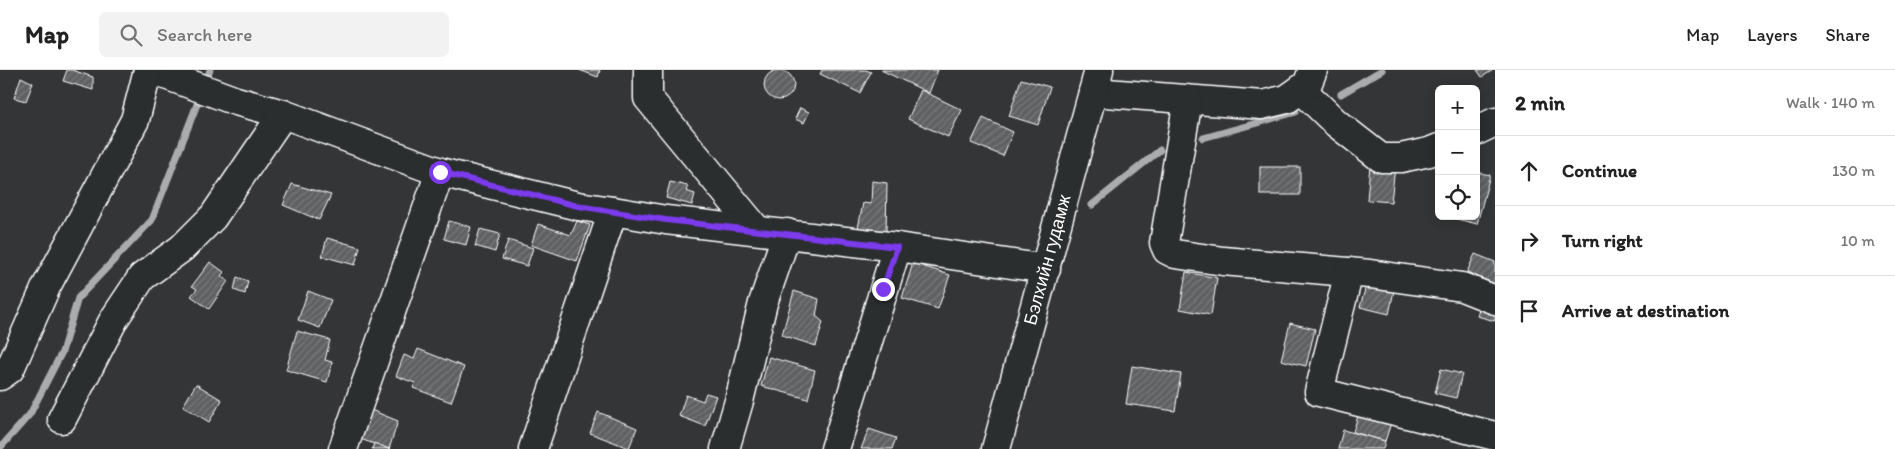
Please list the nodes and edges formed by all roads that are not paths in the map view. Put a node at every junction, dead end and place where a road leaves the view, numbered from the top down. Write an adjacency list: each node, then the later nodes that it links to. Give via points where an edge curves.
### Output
1 (150, 70): 6 (street); 18 (street, via 136,120 46,287 10,369)
2 (648, 70): 12 (street, via 648,98)
3 (1307, 79): 5 (street, via 1287,100 1262,105); 9 (street, via 1336,124 1382,158 1401,158)
4 (1096, 81): 5 (street); 15 (street, Бэлхийн гудамж)
5 (1188, 100): 16 (street, via 1164,242 1167,250 1223,261)
6 (283, 114): 10 (street); 19 (street, via 213,217 182,248 142,277 114,319)
7 (1495, 122): 8 (street)
8 (1478, 130)
9 (1435, 150)
10 (440, 172): 11 (street, via 578,206); 21 (street)
11 (613, 211): 12 (street); 22 (street)
12 (757, 230): 13 (street)
13 (787, 233): 14 (street); 23 (street, via 763,304)
14 (897, 247): 15 (street); 24 (street)
15 (1046, 269): 25 (street, Бэлхийн гудамж)
16 (1349, 272): 17 (street, via 1462,287); 20 (street, via 1319,392)
17 (1495, 300)
18 (0, 376)
19 (62, 419)
20 (1495, 436)
21 (343, 449)
22 (532, 449)
23 (725, 449)
24 (835, 449)
25 (996, 449)

